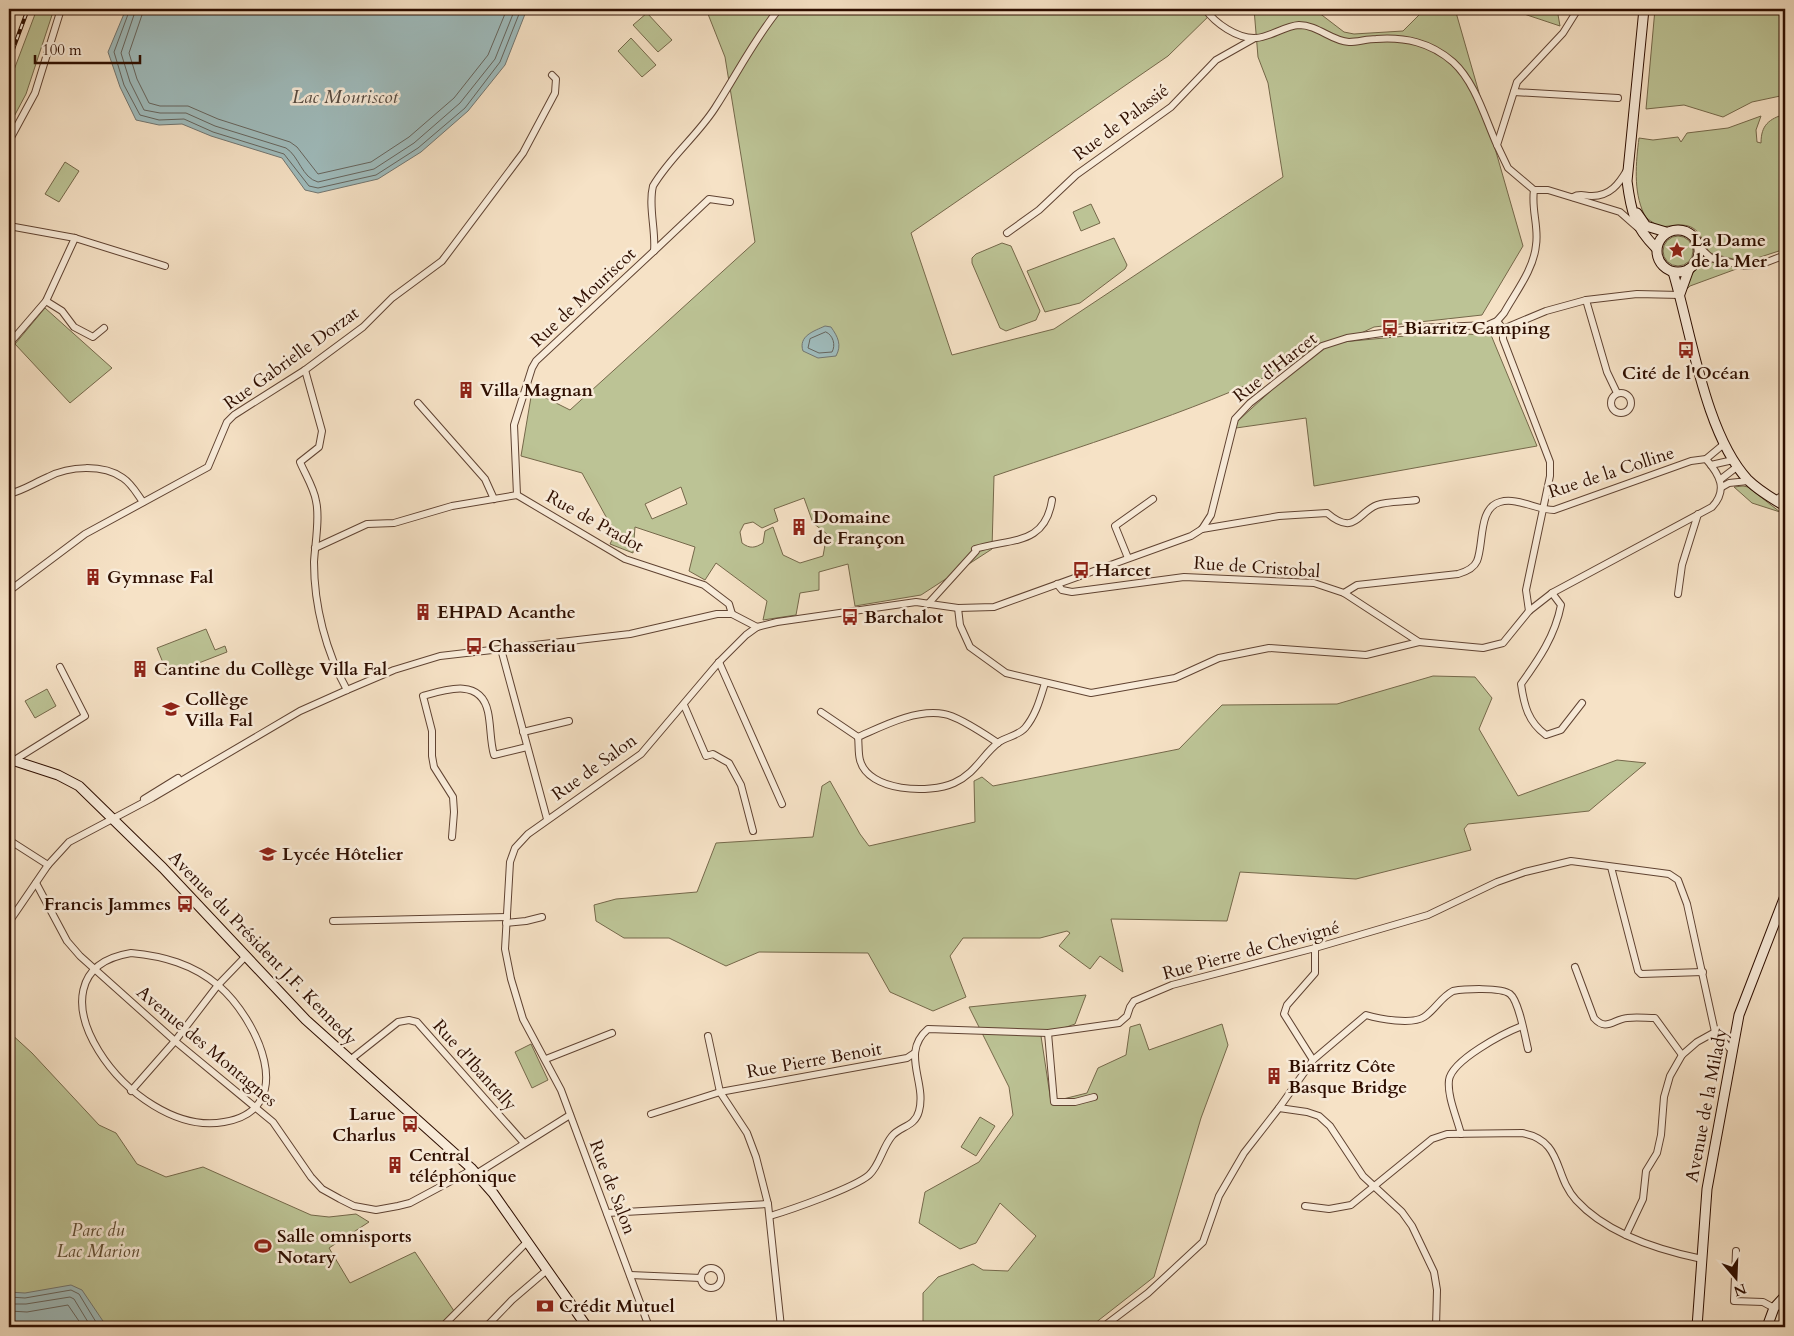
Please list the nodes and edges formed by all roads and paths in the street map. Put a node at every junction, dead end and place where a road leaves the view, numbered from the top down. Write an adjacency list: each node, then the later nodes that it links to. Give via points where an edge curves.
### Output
1 (61, 9): 10 (street, via 34,94)
2 (779, 9): 24 (street, Rue de Mouriscot, via 758,36 714,109 654,186 651,194 656,236)
3 (1205, 9): 6 (street, via 1218,24 1232,32)
4 (1578, 9): 8 (street, via 1563,33 1517,82)
5 (1644, 9): 12 (main road)
6 (1255, 38): 11 (street, Rue de Palassié, via 1301,25 1349,42 1408,38 1430,46 1460,70 1469,82); 20 (street, Rue de Palassié, via 1216,60 1171,107 1076,175 1039,210)
7 (552, 75): 37 (street, Rue Gabrielle Dorzat, via 556,79 555,93 523,153 442,261)
8 (1514, 92): 9 (street); 11 (street)
9 (1618, 98)
10 (9, 141)
11 (1497, 145): 13 (street, via 1508,168)
12 (1628, 168): 14 (street, via 1612,190 1602,195 1579,194); 15 (main road)
13 (1534, 190): 14 (street, via 1548,190); 33 (street, via 1537,236 1534,255)
14 (1572, 197): 18 (street, via 1620,212)
15 (1629, 197): 18 (main road); 19 (main road, via 1646,226)
16 (730, 202): 24 (street, via 709,199)
17 (9, 226): 21 (street)
18 (1639, 229): 23 (main road)
19 (1666, 232): 22 (main road, via 1687,231); 23 (main road)
20 (1007, 233)
21 (75, 238): 27 (street); 32 (street)
22 (1699, 247): 26 (street); 28 (main road)
23 (1656, 248): 29 (main road, via 1660,263)
24 (654, 251): 48 (street, Rue de Mouriscot, via 536,361 514,425)
25 (1785, 255): 26 (street, via 1754,266)
26 (1711, 258): 28 (street)
27 (165, 266)
28 (1692, 266): 29 (main road); 30 (main road)
29 (1673, 272): 30 (main road)
30 (1680, 295): 31 (street, via 1637,294); 40 (main road, via 1683,318)
31 (1586, 300): 35 (street); 38 (street, via 1607,372)
32 (46, 301): 34 (street, via 62,310 74,327 93,337); 36 (street)
33 (1497, 321): 35 (street); 58 (street, Rue d'Harcet, via 1480,326 1392,331 1347,338 1322,346 1250,403 1235,419 1211,515)
34 (104, 328)
35 (1503, 329): 56 (street, via 1503,339 1549,457 1550,476)
36 (9, 344)
37 (306, 370): 54 (street, Rue Gabrielle Dorzat, via 234,415 227,422 208,467); 59 (street, via 322,431 318,447 300,462 316,501)
38 (1617, 393)
39 (418, 403): 49 (street, via 485,479)
40 (1724, 444): 41 (street, Rue de la Colline); 42 (main road)
41 (1709, 462): 42 (street); 43 (street); 56 (street, Rue de la Colline, via 1690,461 1554,510)
42 (1735, 463): 43 (street); 44 (main road)
43 (1721, 479): 45 (street)
44 (1748, 481): 45 (street); 53 (main road)
45 (1722, 487): 57 (street, Rue de Cristobal, via 1719,500)
46 (9, 494): 54 (street, via 29,488 48,476 93,469 122,477)
47 (1785, 494): 53 (street)
48 (517, 495): 49 (street); 69 (street, Rue de Pradot, via 624,559 704,585 729,604)
49 (494, 498): 59 (street, via 394,523 367,524)
50 (1153, 499): 60 (street, via 1116,526)
51 (1052, 500): 66 (street, via 1049,516 1041,529 1015,540 975,548 976,551)
52 (1416, 500): 58 (street, via 1376,505 1358,521 1340,520 1327,512 1279,516)
53 (1775, 500): 55 (main road)
54 (143, 502): 62 (street, Rue Gabrielle Dorzat, via 85,534)
55 (1785, 506)
56 (1542, 510): 63 (street, Rue de la Colline, via 1511,501 1499,502 1491,508 1485,519 1477,562 1466,572 1357,585); 68 (street, via 1526,590)
57 (1698, 514): 64 (street, Rue de Cristobal); 65 (street, via 1682,565)
58 (1202, 529): 60 (street, via 1191,536)
59 (315, 548): 76 (street, via 323,630)
60 (1128, 558): 61 (street)
61 (1057, 584): 63 (street, Rue de Cristobal, via 1062,590 1072,592 1184,577 1314,583); 67 (street, via 994,607)
62 (9, 591)
63 (1344, 593): 71 (street, Rue de Cristobal)
64 (1552, 593): 68 (street, Rue de Cristobal); 77 (street, via 1561,605 1558,620 1546,648 1521,684 1524,704 1534,726 1546,735 1561,730)
65 (1678, 594)
66 (928, 604): 67 (street, Rue de Salon); 70 (street, Rue de Salon, via 916,602)
67 (958, 608): 75 (street, via 960,625 970,647 1006,673)
68 (1529, 611): 71 (street, Rue de Cristobal, via 1508,638 1495,646 1483,648)
69 (732, 614): 70 (street); 72 (street, via 717,614 630,634)
70 (757, 627): 73 (street, Rue de Salon)
71 (1419, 642): 75 (street, via 1366,655 1270,648 1219,658 1175,678 1091,693)
72 (501, 649): 76 (street, via 461,652 426,660); 81 (street)
73 (719, 662): 78 (street, Rue de Salon); 86 (street)
74 (60, 668): 85 (street, via 85,716)
75 (1045, 683): 83 (street, via 1038,708 1024,730)
76 (347, 690): 87 (street, via 264,730 159,793)
77 (1582, 703)
78 (684, 705): 88 (street, Rue de Salon, via 641,754); 89 (street, via 706,756 713,754 729,763 741,785)
79 (821, 712): 82 (street)
80 (569, 721): 81 (street)
81 (523, 732): 84 (street)
82 (858, 737): 83 (street, via 906,717 944,714); 83 (street, via 860,761 869,774 885,783 911,790 930,790 954,783 978,768)
83 (998, 743)
84 (527, 747): 88 (street); 90 (street, via 494,755 489,738 488,712 482,697 467,687 423,696 432,731 434,767 453,797)
85 (11, 760): 87 (main road, Avenue du Président J.F. Kennedy, via 69,780)
86 (782, 804)
87 (111, 817): 92 (street, via 69,842); 101 (main road, Avenue du Président J.F. Kennedy)
88 (547, 819): 97 (street, Rue de Salon, via 515,848 510,862)
89 (753, 831)
90 (452, 837)
91 (9, 840): 92 (street)
92 (48, 865): 94 (street)
93 (1611, 867): 100 (street, Rue Pierre de Chevigné, via 1571,862 1526,872 1428,915); 104 (street, Rue Pierre de Chevigné, via 1669,874 1678,880); 104 (street, via 1638,972)
94 (36, 882): 99 (street); 103 (street, Avenue des Montagnes, via 67,941)
95 (1785, 896): 113 (main road, Avenue de la Milady, via 1743,1001)
96 (542, 917): 97 (street, via 526,922)
97 (506, 920): 98 (street); 116 (street, Rue de Salon, via 504,948 511,979 523,1018)
98 (333, 921)
99 (9, 922)
100 (1315, 948): 109 (street, Rue Pierre de Chevigné, via 1172,986 1134,1001 1127,1016 1119,1023); 118 (street, via 1315,973 1287,1005 1284,1014)
101 (245, 957): 105 (street); 117 (main road, Avenue du Président J.F. Kennedy)
102 (1575, 967): 115 (street, via 1594,1018 1599,1023 1609,1025 1624,1018 1655,1018)
103 (93, 970): 105 (street, via 118,955 155,955 195,969); 111 (street, Avenue des Montagnes); 119 (street, via 85,988 85,1021 108,1067)
104 (1703, 972): 107 (street, Rue Pierre de Chevigné)
105 (218, 985): 111 (street); 122 (street, via 245,1016 262,1048 267,1088)
106 (1522, 1026): 112 (street); 118 (street, via 1516,1001 1510,994 1503,991 1453,991 1418,1020 1378,1019 1366,1015); 126 (street, via 1498,1037 1457,1065 1452,1073 1450,1091)
107 (1716, 1032): 113 (street, Rue Pierre de Chevigné); 115 (street)
108 (612, 1033): 116 (street)
109 (1048, 1033): 114 (street, Rue Pierre de Chevigné, via 928,1029 921,1035); 121 (street, via 1054,1102 1075,1102)
110 (708, 1036): 120 (street)
111 (175, 1041): 119 (street); 122 (street, Avenue des Montagnes)
112 (1528, 1049)
113 (1733, 1052): 137 (main road, Avenue de la Milady, via 1706,1189)
114 (913, 1054): 120 (street, Rue Pierre Benoit, via 907,1058); 133 (street, via 920,1110 911,1124 893,1134 868,1176)
115 (1682, 1054): 134 (street, via 1669,1078 1664,1097 1657,1153 1646,1171 1642,1199)
116 (546, 1059): 125 (street, Rue de Salon)
117 (350, 1060): 127 (street, Rue d'Ibantelly, via 398,1022 417,1022); 128 (main road, Avenue du Président J.F. Kennedy)
118 (1313, 1060): 123 (street)
119 (131, 1091): 122 (street, via 189,1120 211,1124 235,1120)
120 (720, 1092): 124 (street, Rue Pierre Benoit); 130 (street, via 752,1144)
121 (1094, 1097)
122 (256, 1106): 128 (street, Avenue des Montagnes, via 274,1122 322,1188 354,1206 376,1210 410,1203)
123 (1279, 1108): 129 (street, via 1319,1116 1330,1126); 150 (street, via 1244,1153 1219,1196 1203,1242 1148,1293)
124 (651, 1114)
125 (570, 1115): 127 (street); 132 (street, Rue de Salon)
126 (1461, 1134): 129 (street, via 1432,1139); 134 (street, via 1522,1133 1540,1139 1553,1152 1566,1185 1576,1200 1600,1221)
127 (524, 1143): 128 (street)
128 (473, 1171): 135 (main road, Avenue du Président J.F. Kennedy)
129 (1374, 1187): 131 (street, via 1351,1205 1329,1209); 151 (street, via 1402,1212 1412,1226 1434,1272)
130 (768, 1204): 132 (street); 133 (street)
131 (1305, 1206)
132 (607, 1213): 139 (street, Rue de Salon)
133 (770, 1216): 149 (street)
134 (1626, 1235): 137 (street)
135 (527, 1242): 138 (main road, Avenue du Président J.F. Kennedy); 144 (street)
136 (1736, 1250): 142 (street, via 1734,1301 1763,1302)
137 (1702, 1258): 152 (main road, Avenue de la Milady)
138 (547, 1270): 143 (street); 147 (main road, Avenue du Président J.F. Kennedy)
139 (630, 1276): 140 (street); 148 (street, Rue de Salon)
140 (701, 1278)
141 (1785, 1296): 142 (main road)
142 (1774, 1308): 153 (main road)
143 (495, 1317): 145 (street); 146 (street)
144 (442, 1327)
145 (486, 1327)
146 (495, 1327)
147 (587, 1327)
148 (649, 1327)
149 (781, 1327)
150 (1103, 1327)
151 (1436, 1327)
152 (1696, 1327)
153 (1767, 1327)

